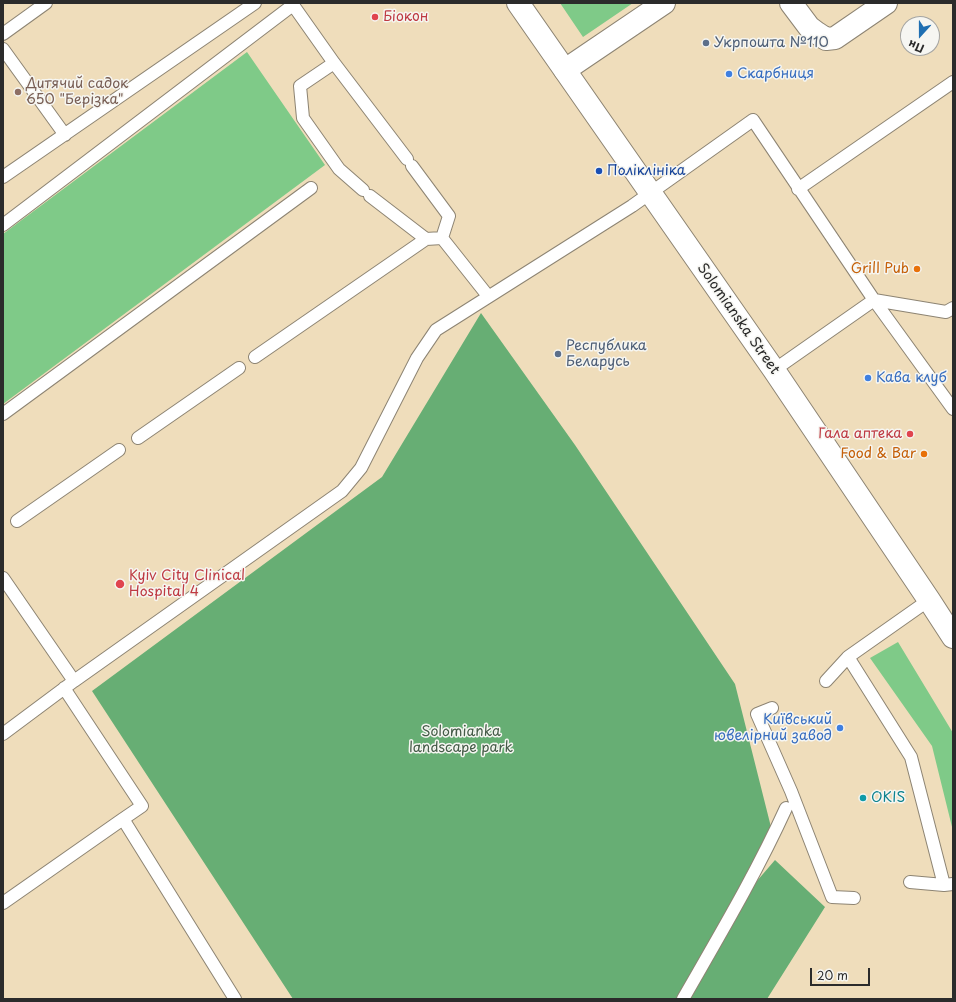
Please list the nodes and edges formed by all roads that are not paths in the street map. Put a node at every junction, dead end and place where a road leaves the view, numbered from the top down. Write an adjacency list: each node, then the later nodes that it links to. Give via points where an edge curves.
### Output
1 (46, 3): 7 (lane)
2 (255, 3): 12 (lane)
3 (518, 3): 10 (main road, Solomianska Street)
4 (664, 3): 10 (main road)
5 (790, 3): 6 (main road, via 809,27 826,39 835,38)
6 (886, 3)
7 (3, 34)
8 (3, 49): 12 (lane)
9 (334, 63): 17 (lane, via 293,5); 18 (lane, via 449,216); 19 (lane, via 300,86 303,118 339,169)
10 (565, 70): 16 (main road, Solomianska Street)
11 (953, 82): 15 (lane)
12 (65, 135): 13 (lane)
13 (3, 177)
14 (311, 188): 27 (lane)
15 (798, 189): 16 (lane, via 753,120); 21 (lane)
16 (650, 193): 20 (lane); 25 (main road, Solomianska Street)
17 (3, 225)
18 (442, 238): 19 (lane); 20 (lane)
19 (426, 239): 23 (lane)
20 (488, 296): 35 (lane, via 436,330 417,358 361,468 342,491)
21 (874, 300): 22 (lane, via 946,312); 25 (lane); 26 (lane)
22 (953, 308)
23 (255, 357)
24 (239, 368): 28 (lane)
25 (774, 370): 32 (main road, Solomianska Street)
26 (953, 409)
27 (3, 414)
28 (138, 438)
29 (119, 450): 30 (lane)
30 (16, 521)
31 (3, 578): 35 (lane)
32 (929, 600): 33 (main road, Solomianska Street); 34 (lane)
33 (953, 637)
34 (848, 657): 36 (lane); 43 (lane, via 911,757)
35 (74, 681): 37 (lane)
36 (826, 682)
37 (64, 688): 39 (lane); 41 (lane, via 142,806)
38 (772, 708): 44 (lane, via 757,714 791,791 832,897)
39 (3, 734)
40 (786, 808): 47 (lane, via 737,905)
41 (123, 819): 45 (lane); 46 (lane)
42 (910, 882): 43 (lane)
43 (948, 884)
44 (854, 898)
45 (3, 903)
46 (235, 999)
47 (683, 999)

